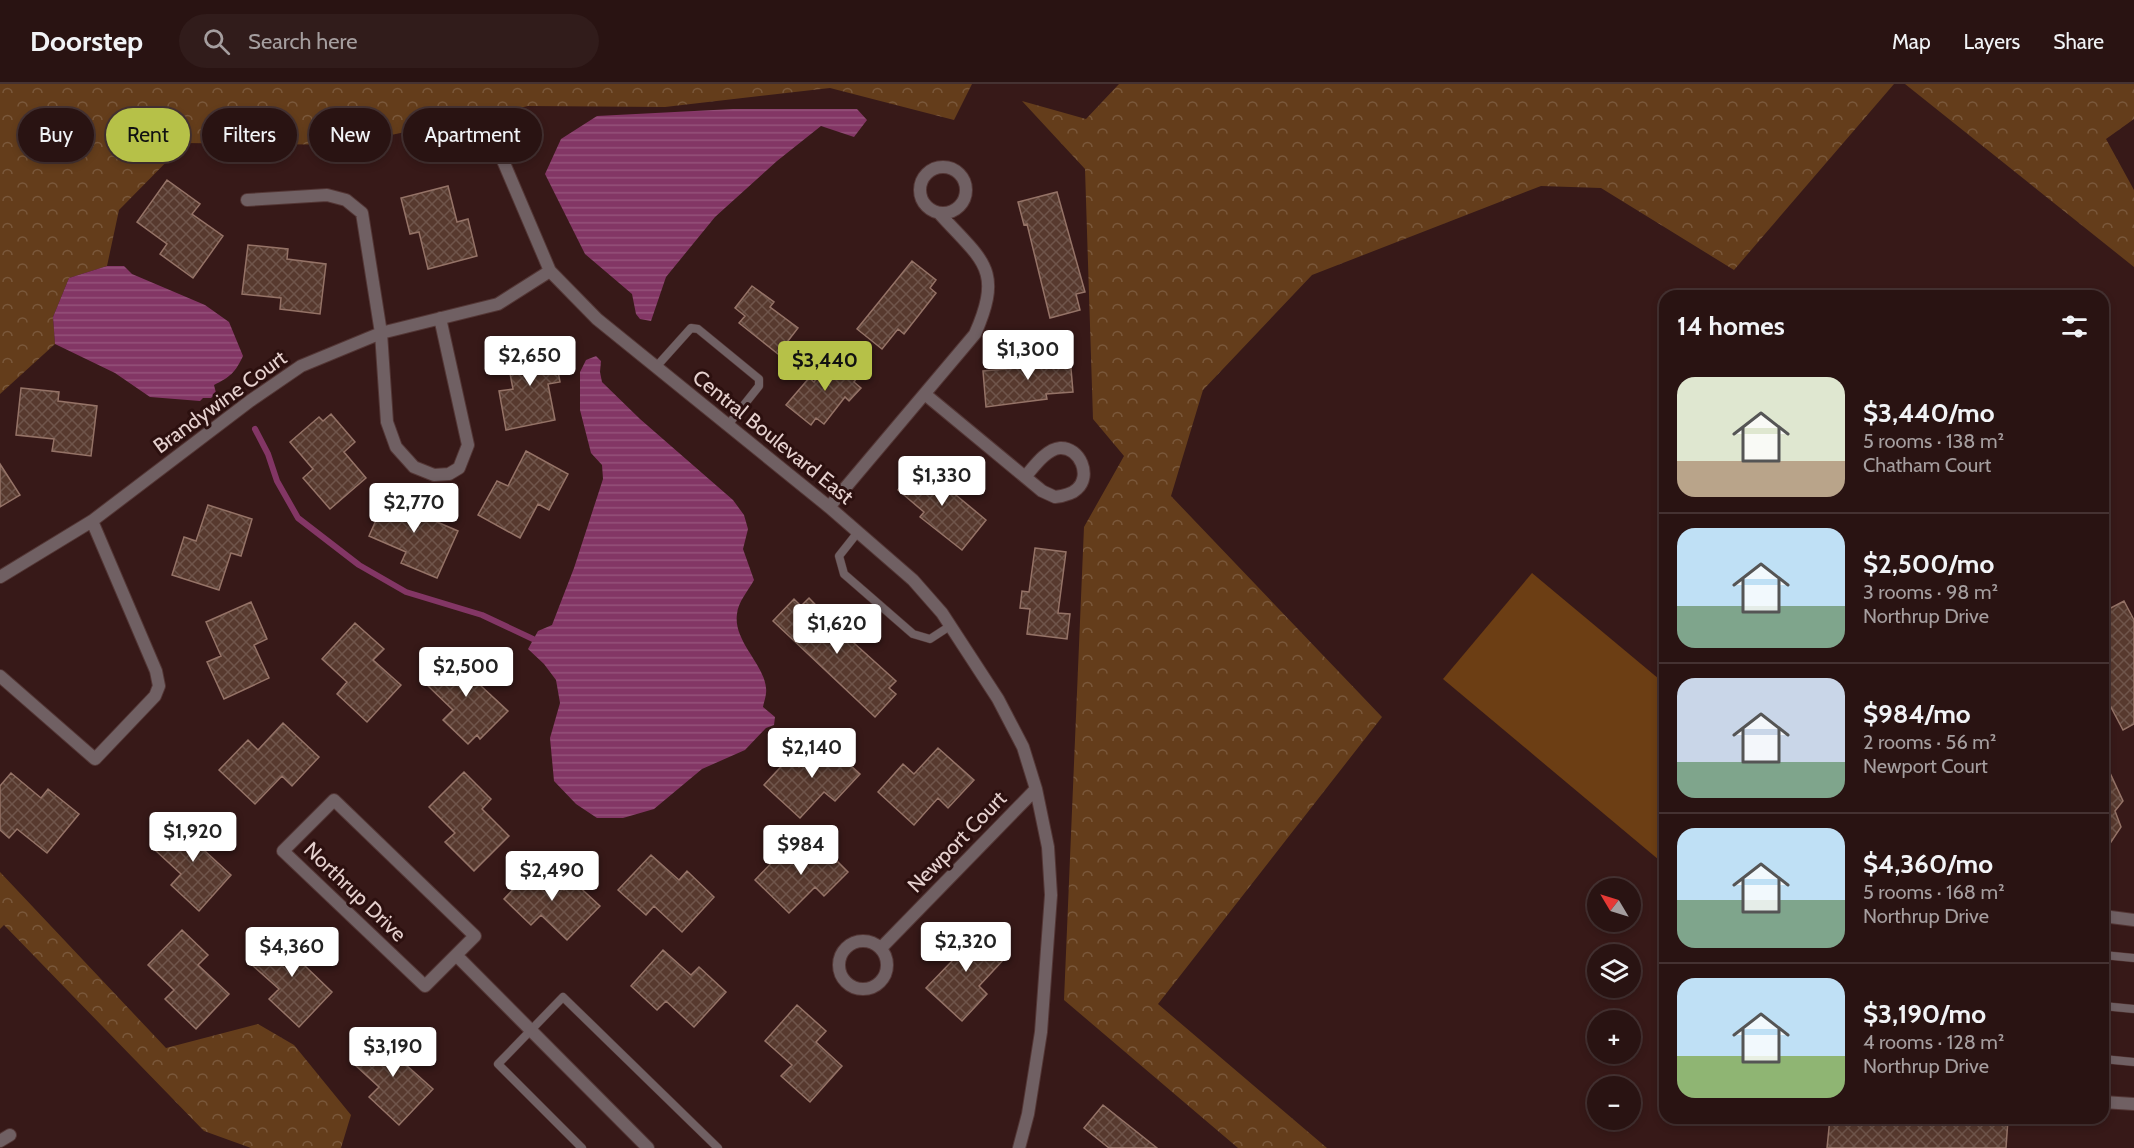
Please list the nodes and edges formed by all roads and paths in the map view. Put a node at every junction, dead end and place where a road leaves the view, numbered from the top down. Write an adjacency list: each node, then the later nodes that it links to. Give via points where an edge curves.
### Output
1 (503, 162): 4 (street, Central Boulevard East)
2 (247, 200): 6 (street, via 327,195 346,200 362,213)
3 (939, 213): 8 (street, via 985,263 990,287 975,334)
4 (550, 271): 5 (street, Brandywine Court, via 498,304); 7 (street, Central Boulevard East, via 597,319)
5 (440, 318): 6 (street, Brandywine Court); 6 (street, via 468,445 459,468 449,474 434,475 414,467 396,447 387,422)
6 (381, 333): 12 (street, Brandywine Court, via 301,366)
7 (656, 367): 9 (street, Central Boulevard East); 9 (lane, via 691,328 698,329 759,379 759,386)
8 (926, 395): 10 (street); 11 (street)
9 (728, 425): 11 (street, Central Boulevard East)
10 (1025, 477): 10 (street, via 1038,462 1061,448 1072,452 1084,468 1083,482 1077,490 1055,497)
11 (830, 507): 13 (street, Central Boulevard East)
12 (92, 521): 14 (street, Brandywine Court); 16 (street, via 156,671 159,686 155,696 95,759)
13 (858, 532): 15 (street, Central Boulevard East, via 913,580); 15 (lane, via 839,556 844,574 913,634 930,639)
14 (0, 577)
15 (950, 626): 17 (street, Central Boulevard East, via 998,699 1023,747)
16 (0, 676)
17 (1036, 789): 20 (street, Newport Court); 31 (street, Central Boulevard East, via 1048,847 1051,895 1041,1032)
18 (2109, 917): 19 (street)
19 (2134, 920)
20 (881, 948): 20 (street, via 888,963 877,985 861,989 846,982 839,969 846,948 867,941)
21 (457, 956): 21 (street, Northrup Drive, via 475,936 334,800 283,851 424,986); 26 (street)
22 (2109, 956): 23 (lane)
23 (2134, 958)
24 (2109, 1007): 25 (lane)
25 (2134, 1009)
26 (530, 1030): 32 (lane, via 498,1064); 33 (street); 34 (lane, via 563,997)
27 (2109, 1060): 28 (lane)
28 (2134, 1062)
29 (2109, 1102): 30 (street)
30 (2134, 1104)
31 (1023, 1146)
32 (582, 1148)
33 (648, 1148)
34 (718, 1148)

